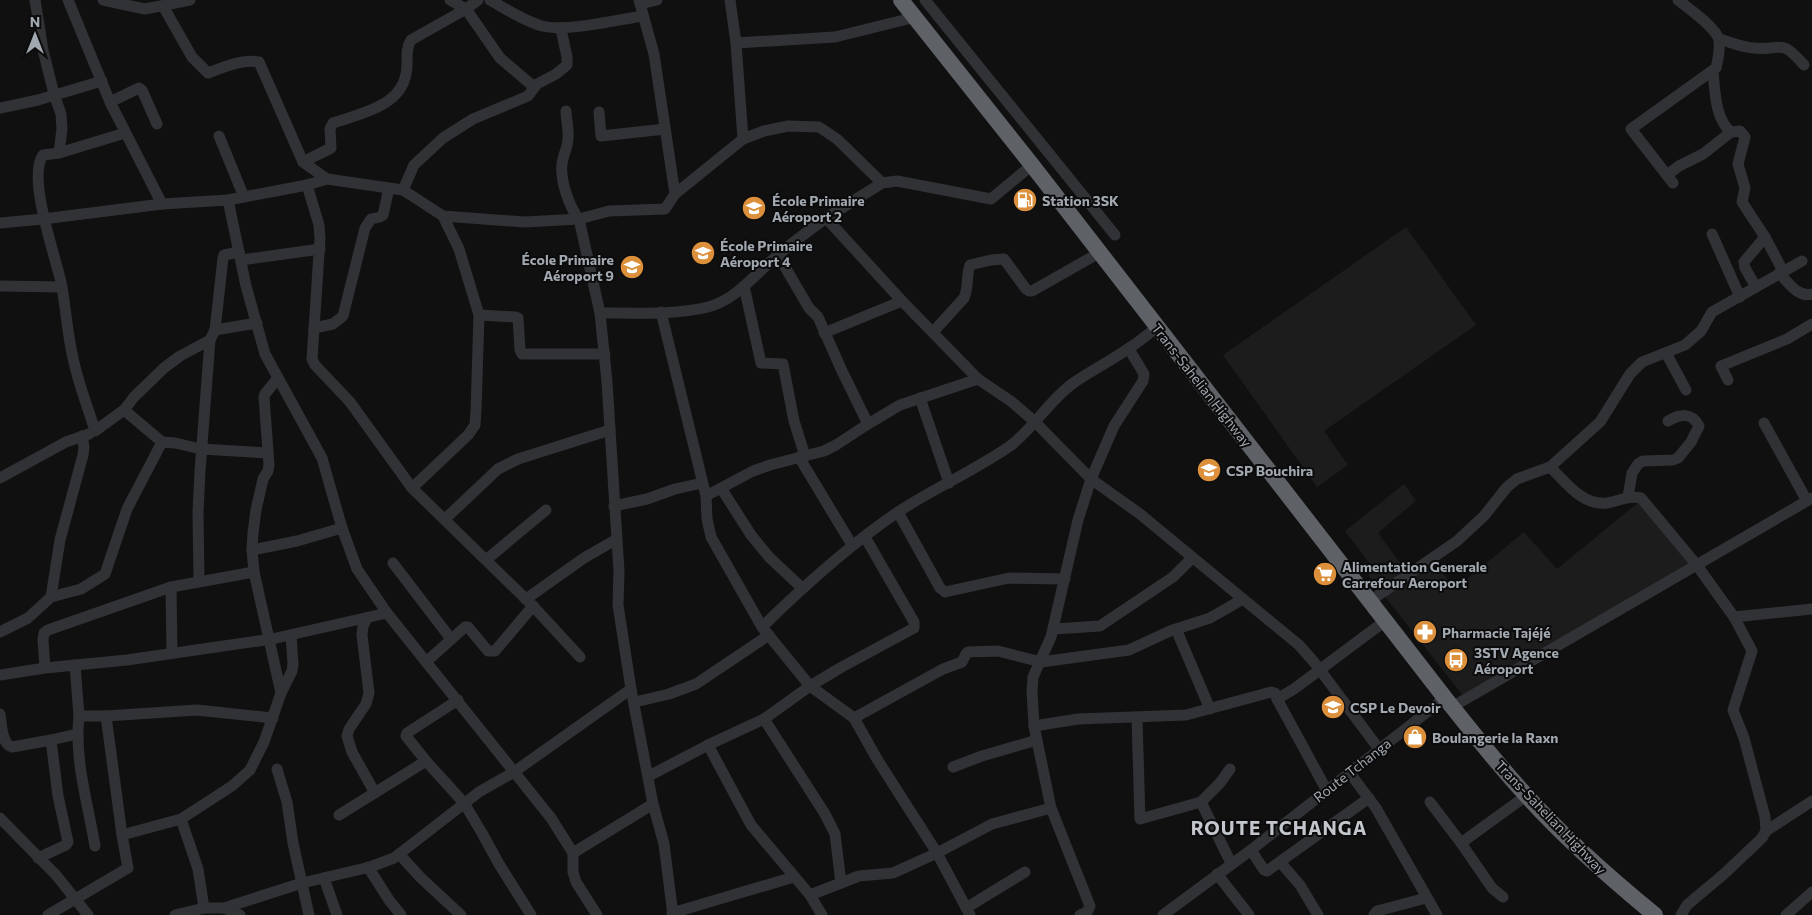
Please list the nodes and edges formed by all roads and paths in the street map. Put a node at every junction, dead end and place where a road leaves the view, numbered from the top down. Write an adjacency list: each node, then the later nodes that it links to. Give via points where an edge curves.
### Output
1 (35, 0): 25 (street)
2 (68, 0): 23 (street)
3 (103, 0): 14 (street, via 145,9)
4 (190, 0): 14 (street)
5 (450, 0): 15 (street)
6 (478, 0): 15 (street)
7 (490, 0): 18 (street, via 541,26)
8 (656, 0): 13 (street)
9 (730, 0): 20 (street)
10 (901, 0): 17 (highway, Trans-Sahelian Highway)
11 (925, 0): 54 (street)
12 (1678, 0): 19 (street, via 1711,27)
13 (640, 2): 16 (street)
14 (163, 6): 37 (street, via 192,58 208,73 235,64 259,62)
15 (466, 9): 24 (street, via 500,58); 37 (street, via 411,40 407,47 407,73 395,96 382,105 333,124 330,148)
16 (643, 16): 18 (street); 31 (street, via 654,54)
17 (916, 17): 20 (street, via 835,37); 38 (highway, Trans-Sahelian Highway)
18 (561, 29): 24 (street, via 568,63)
19 (1719, 39): 21 (street, via 1751,48 1780,46 1790,49); 22 (street)
20 (736, 43): 35 (street)
21 (1804, 65)
22 (1713, 72): 32 (street, via 1718,108); 32 (street, via 1632,129 1670,179 1679,166 1703,154)
23 (102, 81): 25 (street); 26 (street)
24 (534, 87): 43 (street, via 528,96 473,119 443,138 414,165)
25 (54, 94): 27 (street); 36 (street, via 60,108 62,129)
26 (110, 102): 30 (street, via 139,88); 33 (street)
27 (0, 108)
28 (566, 111): 51 (street, via 568,138 562,172 568,201)
29 (599, 112): 31 (street, via 601,136)
30 (157, 124)
31 (666, 129): 44 (street)
32 (1731, 132): 55 (street, via 1740,131 1745,137 1738,164 1744,188 1742,202)
33 (125, 133): 36 (street); 47 (street)
34 (219, 136): 45 (street)
35 (743, 139): 40 (street, via 788,126 819,127); 44 (street)
36 (59, 153): 50 (street, via 41,158 39,189)
37 (303, 162): 39 (street)
38 (1032, 166): 40 (street, via 991,200 897,181); 57 (highway, Trans-Sahelian Highway)
39 (327, 179): 41 (street); 42 (street)
40 (882, 183): 49 (street)
41 (307, 185): 45 (street); 56 (street, via 319,225)
42 (389, 188): 43 (street); 74 (street, via 383,215 371,220 365,228 343,316 338,322)
43 (403, 190): 48 (street)
44 (675, 194): 51 (street, via 665,209 609,211)
45 (244, 197): 46 (street)
46 (228, 200): 47 (street); 59 (street)
47 (162, 204): 50 (street)
48 (443, 216): 51 (street, via 524,222); 71 (street, via 459,249)
49 (826, 218): 58 (street); 68 (street)
50 (43, 219): 52 (street); 64 (street)
51 (579, 219): 70 (street)
52 (0, 222)
53 (1712, 234): 67 (street)
54 (1115, 235)
55 (1765, 237): 61 (street); 65 (street, via 1744,262)
56 (320, 249): 59 (street); 74 (street)
57 (1099, 253): 75 (highway, Trans-Sahelian Highway); 76 (street, via 1032,291 1026,289 1004,259 970,265 964,298)
58 (778, 255): 63 (street); 77 (street, via 809,308 818,317)
59 (240, 256): 72 (street); 78 (street, via 224,255)
60 (1802, 261): 61 (street)
61 (1781, 272): 65 (street); 66 (street, via 1800,294)
62 (0, 286): 64 (street)
63 (744, 286): 69 (street, via 722,302 708,307); 98 (street, via 761,362 782,364)
64 (62, 287): 93 (street, via 73,358)
65 (1756, 287): 67 (street)
66 (1812, 294)
67 (1740, 297): 80 (street, via 1712,312 1697,336)
68 (902, 301): 76 (street); 77 (street)
69 (662, 312): 70 (street); 102 (street)
70 (600, 314): 81 (street)
71 (479, 315): 81 (street, via 518,318 522,354); 104 (street, via 475,425)
72 (257, 323): 78 (street); 82 (street, via 265,354)
73 (1812, 324): 84 (street, via 1787,339 1720,366)
74 (314, 328): 104 (street, via 312,359 315,365 350,402)
75 (1157, 328): 79 (street); 129 (highway, Trans-Sahelian Highway)
76 (933, 332): 83 (street)
77 (824, 333): 91 (street)
78 (212, 335): 87 (street, via 164,368); 96 (street)
79 (1129, 348): 89 (street, via 1071,385); 101 (street, via 1144,374 1143,381 1114,426)
80 (1666, 353): 85 (street); 99 (street, via 1642,362 1630,374 1600,422)
81 (605, 354): 92 (street)
82 (277, 379): 97 (street, via 264,397); 113 (street, via 322,458)
83 (978, 379): 86 (street); 89 (street)
84 (1728, 380)
85 (1686, 390)
86 (920, 398): 91 (street); 103 (street)
87 (124, 410): 93 (street); 95 (street)
88 (1668, 421): 107 (street, via 1687,415 1699,426 1678,458 1638,464 1632,473)
89 (1035, 422): 101 (street); 103 (street, via 1012,444)
90 (1764, 423): 108 (street)
91 (868, 424): 98 (street, via 836,445)
92 (610, 430): 109 (street); 112 (street, via 518,459 498,469)
93 (95, 431): 94 (street)
94 (82, 436): 100 (street); 127 (street, via 83,455 60,540)
95 (162, 442): 96 (street); 127 (street, via 127,508 105,574 81,589)
96 (202, 448): 97 (street); 124 (street, via 198,512)
97 (268, 453): 117 (street, via 269,465 256,510)
98 (802, 457): 105 (street, via 754,471); 116 (street)
99 (1550, 467): 107 (street, via 1584,499 1608,503); 129 (street, via 1517,479 1457,541)
100 (0, 478)
101 (1091, 479): 118 (street, via 1140,514); 123 (street)
102 (702, 483): 106 (street); 109 (street)
103 (949, 483): 111 (street)
104 (412, 488): 112 (street)
105 (721, 488): 106 (street); 126 (street, via 751,535)
106 (706, 496): 138 (street, via 711,537)
107 (1628, 497): 121 (street, via 1641,498)
108 (1809, 499): 121 (street, Route Tchanga)
109 (614, 506): 115 (street)
110 (546, 510): 119 (street)
111 (898, 512): 114 (street); 123 (street, via 945,592 1009,578)
112 (445, 520): 119 (street)
113 (342, 528): 117 (street, via 297,542); 132 (street, via 357,569)
114 (865, 537): 116 (street); 151 (street, via 915,626)
115 (617, 539): 130 (street, via 595,550); 152 (street, via 618,604)
116 (852, 545): 126 (street)
117 (252, 550): 122 (street)
118 (1192, 558): 128 (street); 136 (street, via 1173,577 1100,626)
119 (486, 560): 130 (street)
120 (394, 563): 142 (street)
121 (1696, 564): 133 (street); 157 (street, Route Tchanga)
122 (254, 572): 124 (street); 141 (street)
123 (1065, 579): 136 (street)
124 (200, 582): 125 (street)
125 (171, 587): 143 (street); 148 (street, via 48,630 43,640)
126 (802, 588): 138 (street)
127 (51, 597): 139 (street, via 28,618)
128 (1243, 599): 137 (street, via 1210,618); 149 (street, via 1299,646)
129 (1370, 601): 135 (highway, Trans-Sahelian Highway)
130 (530, 603): 142 (street, via 495,651 488,651 466,627); 144 (street)
131 (1812, 609): 133 (street)
132 (387, 613): 134 (street); 145 (street)
133 (1734, 617): 192 (street, via 1752,651 1733,710 1744,738)
134 (367, 618): 140 (street); 180 (street, via 362,635 369,693 347,736 352,752)
135 (1385, 621): 149 (street); 157 (highway, Trans-Sahelian Highway)
136 (1054, 629): 146 (street)
137 (1176, 629): 146 (street, via 1129,650); 158 (street)
138 (766, 631): 151 (street); 156 (street, via 696,684)
139 (0, 632)
140 (291, 635): 141 (street); 153 (street, via 292,671)
141 (269, 639): 143 (street); 153 (street)
142 (451, 639): 145 (street)
143 (172, 653): 147 (street)
144 (580, 657)
145 (426, 662): 155 (street)
146 (1041, 662): 163 (street, via 998,651 968,652 962,662 943,669); 166 (street, via 1032,685)
147 (75, 665): 148 (street); 160 (street)
148 (45, 668): 150 (street)
149 (1320, 670): 154 (street); 171 (street)
150 (0, 675)
151 (810, 686): 163 (street); 165 (street)
152 (631, 689): 156 (street); 176 (street)
153 (281, 693): 162 (street)
154 (1277, 699): 158 (street, via 1271,692); 179 (street)
155 (458, 700): 172 (street, via 406,734); 176 (street)
156 (635, 702): 178 (street)
157 (1448, 702): 171 (street, Route Tchanga); 181 (highway, Trans-Sahelian Highway)
158 (1210, 709): 164 (street, via 1186,715)
159 (0, 714): 168 (street, via 8,746)
160 (79, 716): 161 (street); 167 (street)
161 (106, 716): 162 (street, via 197,710); 193 (street)
162 (273, 718): 191 (street, via 247,774)
163 (854, 718): 198 (street)
164 (1137, 718): 166 (street, via 1078,719); 184 (street, via 1140,819)
165 (764, 719): 170 (street); 209 (street, via 835,834)
166 (1034, 726): 169 (street)
167 (77, 734): 168 (street); 195 (street)
168 (51, 740): 200 (street, via 68,842)
169 (1037, 740): 173 (street); 188 (street)
170 (708, 745): 178 (street); 206 (street, via 750,825)
171 (1379, 749): 177 (street, Route Tchanga)
172 (426, 761): 180 (street); 186 (street)
173 (953, 767)
174 (277, 769): 208 (street, via 287,802)
175 (1230, 769): 184 (street)
176 (514, 772): 186 (street); 197 (street, via 551,818)
177 (1349, 772): 179 (street, Route Tchanga); 182 (street)
178 (649, 776): 187 (street)
179 (1326, 789): 196 (street, Route Tchanga)
180 (376, 793): 189 (street)
181 (1526, 796): 194 (street); 236 (highway, Trans-Sahelian Highway, via 1608,876)
182 (1369, 798): 202 (street); 213 (street)
183 (1812, 801): 192 (street)
184 (1201, 802): 201 (street)
185 (1430, 802): 194 (street)
186 (464, 803): 199 (street); 227 (street)
187 (653, 804): 197 (street); 218 (street, via 664,844)
188 (1051, 808): 198 (street, via 992,824); 230 (street, via 1090,906)
189 (339, 815)
190 (0, 818): 200 (street)
191 (181, 819): 193 (street); 215 (street, via 198,868)
192 (1766, 831): 237 (street, via 1724,874 1687,905)
193 (122, 835): 214 (street, via 128,868)
194 (1461, 843): 212 (street, via 1492,888)
195 (96, 846)
196 (1251, 850): 201 (street, Route Tchanga); 202 (street, via 1266,872)
197 (573, 853): 228 (street, via 576,882)
198 (937, 853): 209 (street, via 893,873 865,874); 217 (street)
199 (399, 854): 203 (street); 226 (street)
200 (38, 858): 214 (street)
201 (1232, 863): 205 (street, Route Tchanga)
202 (1281, 863): 233 (street, via 1300,885)
203 (368, 868): 207 (street); 225 (street)
204 (1025, 872): 217 (street)
205 (1217, 874): 231 (street, Route Tchanga); 232 (street)
206 (794, 877): 211 (street); 218 (street)
207 (324, 878): 208 (street); 224 (street)
208 (302, 883): 216 (street); 223 (street)
209 (841, 883): 211 (street)
210 (1812, 892): 238 (street)
211 (810, 896): 229 (street)
212 (1503, 897)
213 (1426, 898): 234 (street, via 1378,911); 235 (street)
214 (76, 899): 219 (street); 220 (street)
215 (204, 908): 216 (street); 221 (street)
216 (224, 908): 222 (street)
217 (968, 911)
218 (672, 914)
219 (48, 915)
220 (88, 915)
221 (175, 915)
222 (240, 915)
223 (309, 915)
224 (337, 915)
225 (401, 915)
226 (461, 915)
227 (531, 915)
228 (597, 915)
229 (822, 915)
230 (1080, 915)
231 (1163, 915)
232 (1249, 915)
233 (1318, 915)
234 (1374, 915)
235 (1437, 915)
236 (1655, 915)
237 (1681, 915)
238 (1786, 915)

